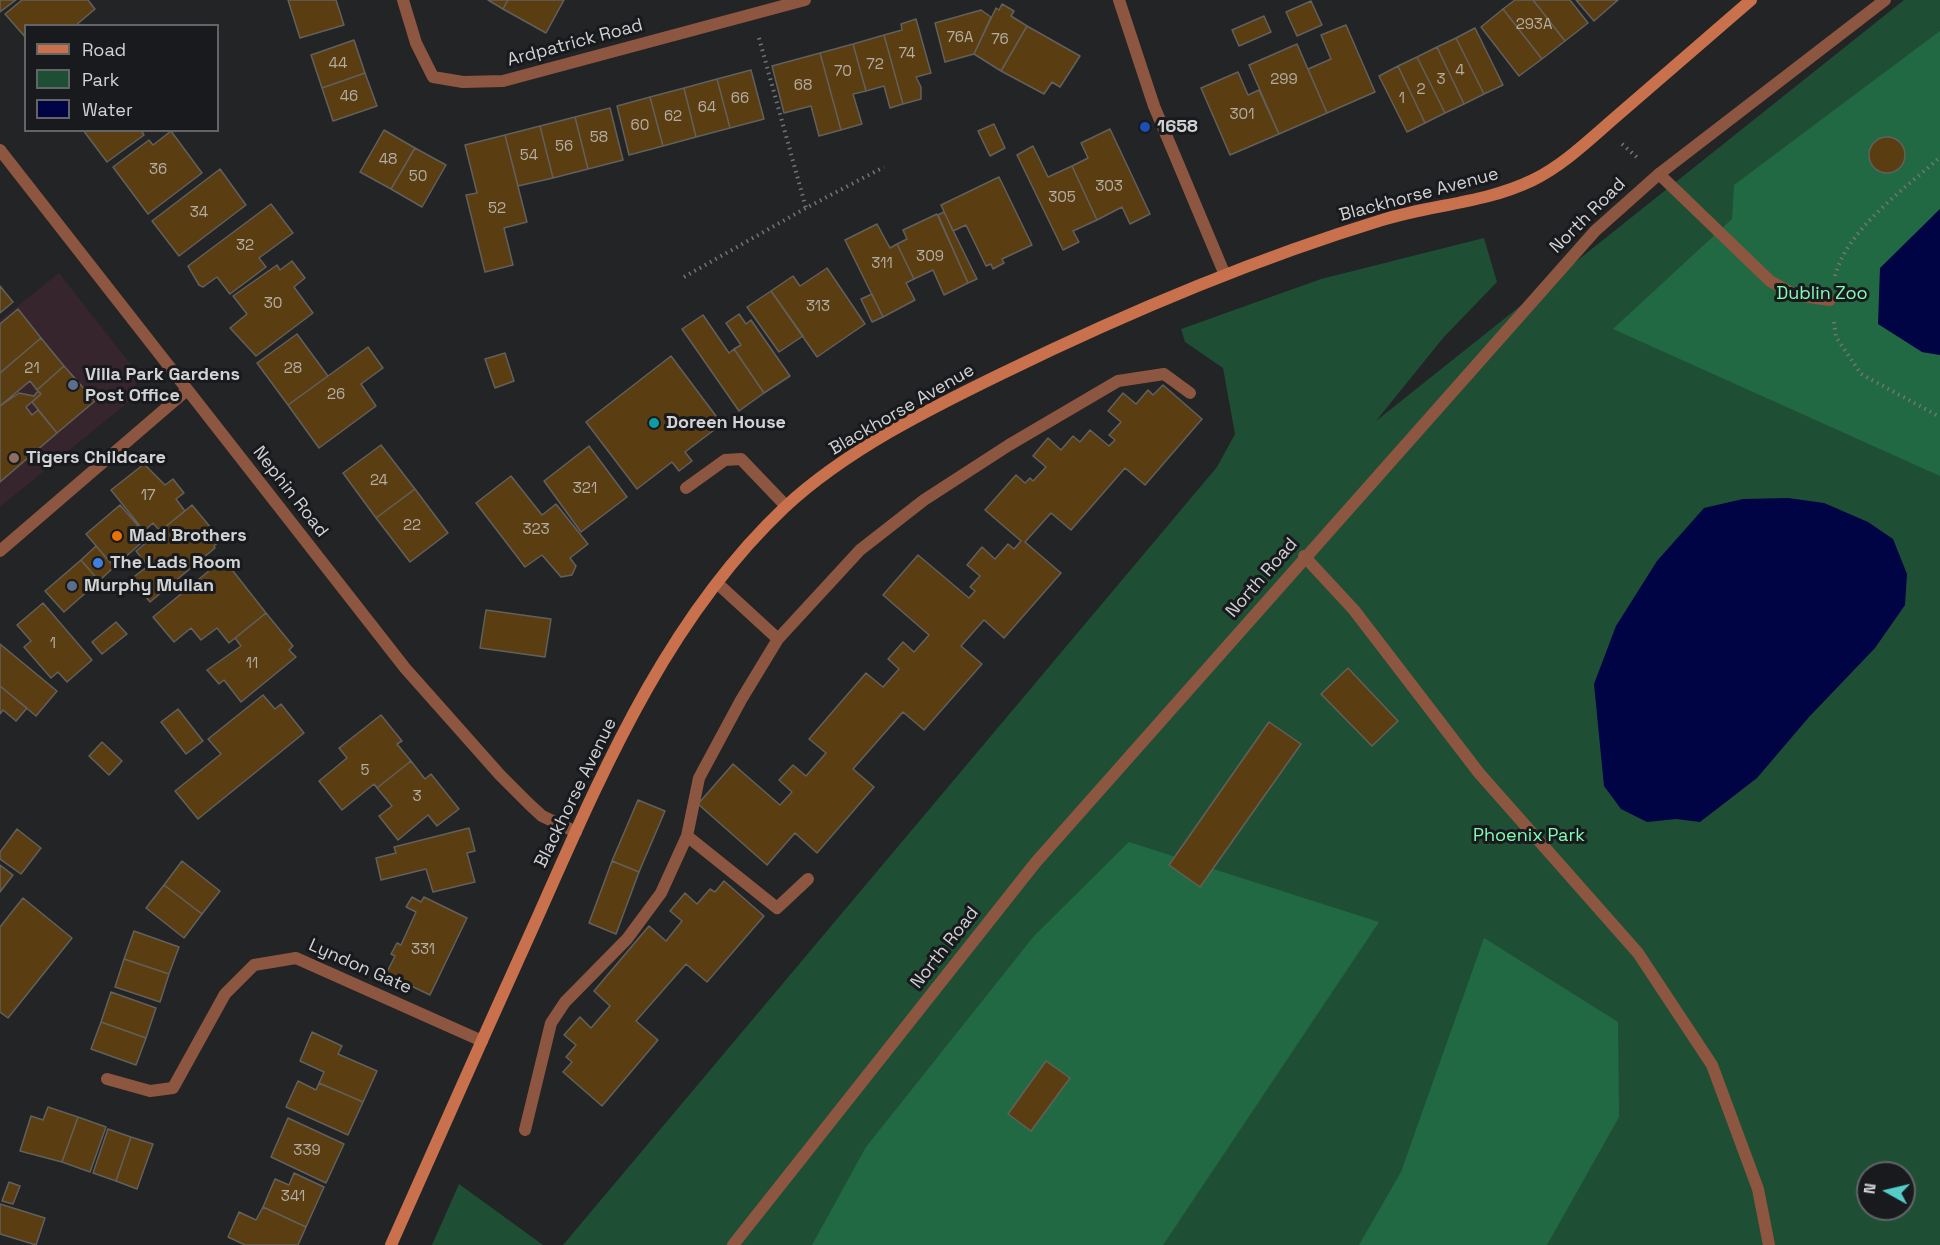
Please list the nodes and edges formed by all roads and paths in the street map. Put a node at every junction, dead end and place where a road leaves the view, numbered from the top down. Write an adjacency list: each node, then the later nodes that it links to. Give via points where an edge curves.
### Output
1 (403, 0): 6 (street, Ardpatrick Road, via 416,44 433,77 463,82 503,81)
2 (805, 0): 6 (street, Ardpatrick Road)
3 (1119, 0): 13 (street, via 1154,106)
4 (1751, 0): 7 (main road, Blackhorse Avenue)
5 (1885, 0): 11 (street, North Road)
6 (752, 14): 12 (path)
7 (1604, 127): 11 (path); 13 (main road, Blackhorse Avenue, via 1558,166 1500,195 1387,218)
8 (0, 150): 16 (street, Nephin Road)
9 (1940, 157): 15 (path, via 1854,237 1838,265)
10 (884, 167): 12 (path)
11 (1659, 174): 15 (street, via 1770,281 1795,295); 22 (street, North Road, via 1595,231)
12 (806, 207): 14 (path)
13 (1225, 275): 20 (main road, Blackhorse Avenue, via 1059,346 952,398 849,459)
14 (684, 277)
15 (1830, 300): 18 (path, via 1836,337 1861,374)
16 (187, 390): 21 (street); 25 (street, Nephin Road, via 405,668 484,758 542,816)
17 (1190, 393): 24 (street, via 1164,374 1118,381 1009,445 924,500 860,550)
18 (1940, 417)
19 (687, 488): 20 (street, via 725,460 741,459)
20 (786, 506): 23 (main road, Blackhorse Avenue)
21 (0, 551)
22 (1304, 556): 32 (street, North Road, via 1036,862); 33 (street, via 1354,610 1479,773 1638,953 1712,1065 1758,1189)
23 (717, 584): 24 (street); 25 (main road, Blackhorse Avenue, via 664,659)
24 (778, 639): 26 (street, via 699,778)
25 (576, 832): 28 (main road, Blackhorse Avenue)
26 (687, 836): 27 (street, via 777,908); 30 (street, via 661,893 627,939 551,1023)
27 (808, 879)
28 (482, 1041): 29 (street, Lyndon Gate, via 296,958 254,965 225,994 173,1088 150,1091); 31 (main road, Blackhorse Avenue)
29 (107, 1079)
30 (525, 1130)
31 (392, 1245)
32 (733, 1245)
33 (1769, 1245)

